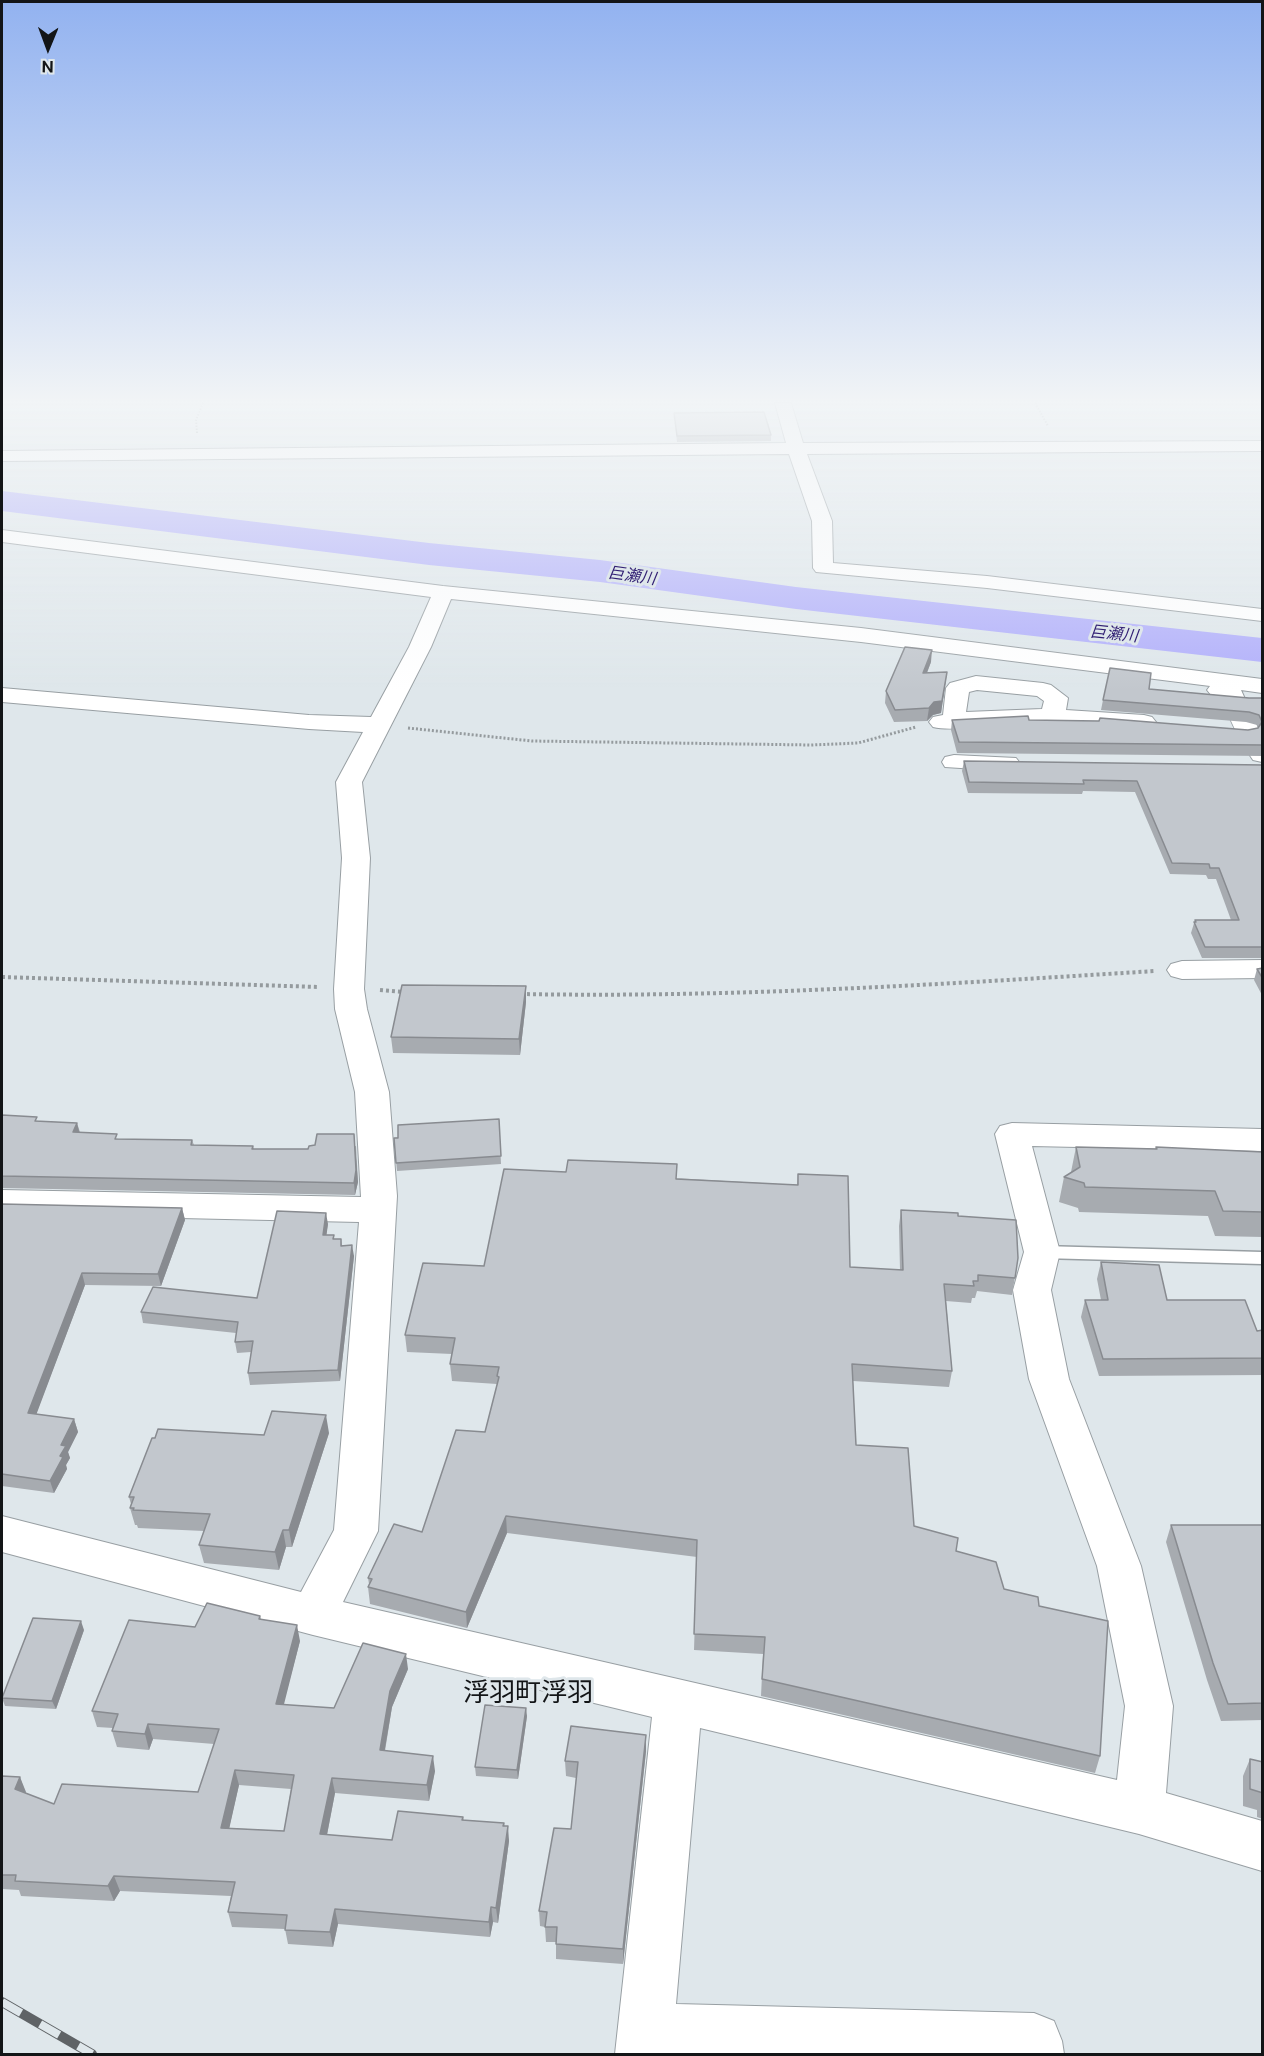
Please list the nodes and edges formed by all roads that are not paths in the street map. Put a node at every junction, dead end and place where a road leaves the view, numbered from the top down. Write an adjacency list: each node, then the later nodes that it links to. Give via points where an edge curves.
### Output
1 (814, 499): 4 (street, via 822,521 823,568 987,582)
2 (2, 536): 3 (street)
3 (443, 592): 5 (street, via 861,635); 12 (street)
4 (1263, 615)
5 (1150, 671): 6 (street); 7 (street, via 1167,683)
6 (1263, 686)
7 (1230, 691): 9 (street); 13 (street)
8 (2, 695): 12 (street)
9 (1263, 695)
10 (1053, 716): 10 (street, via 949,721 958,688 976,683 1043,690 1056,698); 11 (street)
11 (1170, 724)
12 (380, 725): 20 (street, via 349,782 356,858 349,988 372,1092)
13 (1249, 738)
14 (954, 762): 15 (street)
15 (1025, 763)
16 (1263, 969): 17 (street)
17 (1182, 970)
18 (1263, 1140): 21 (street, via 1012,1134)
19 (2, 1202): 20 (street)
20 (378, 1210): 24 (street, via 356,1531)
21 (1042, 1252): 22 (lane); 26 (street, via 1032,1290 1049,1379 1119,1566 1149,1706)
22 (1263, 1258)
23 (2, 1534): 24 (street)
24 (313, 1615): 25 (street)
25 (678, 1702): 26 (street); 28 (street)
26 (1139, 1810): 27 (street)
27 (1263, 1846)
28 (644, 2043): 29 (street, via 1034,2042)
29 (1036, 2055)

